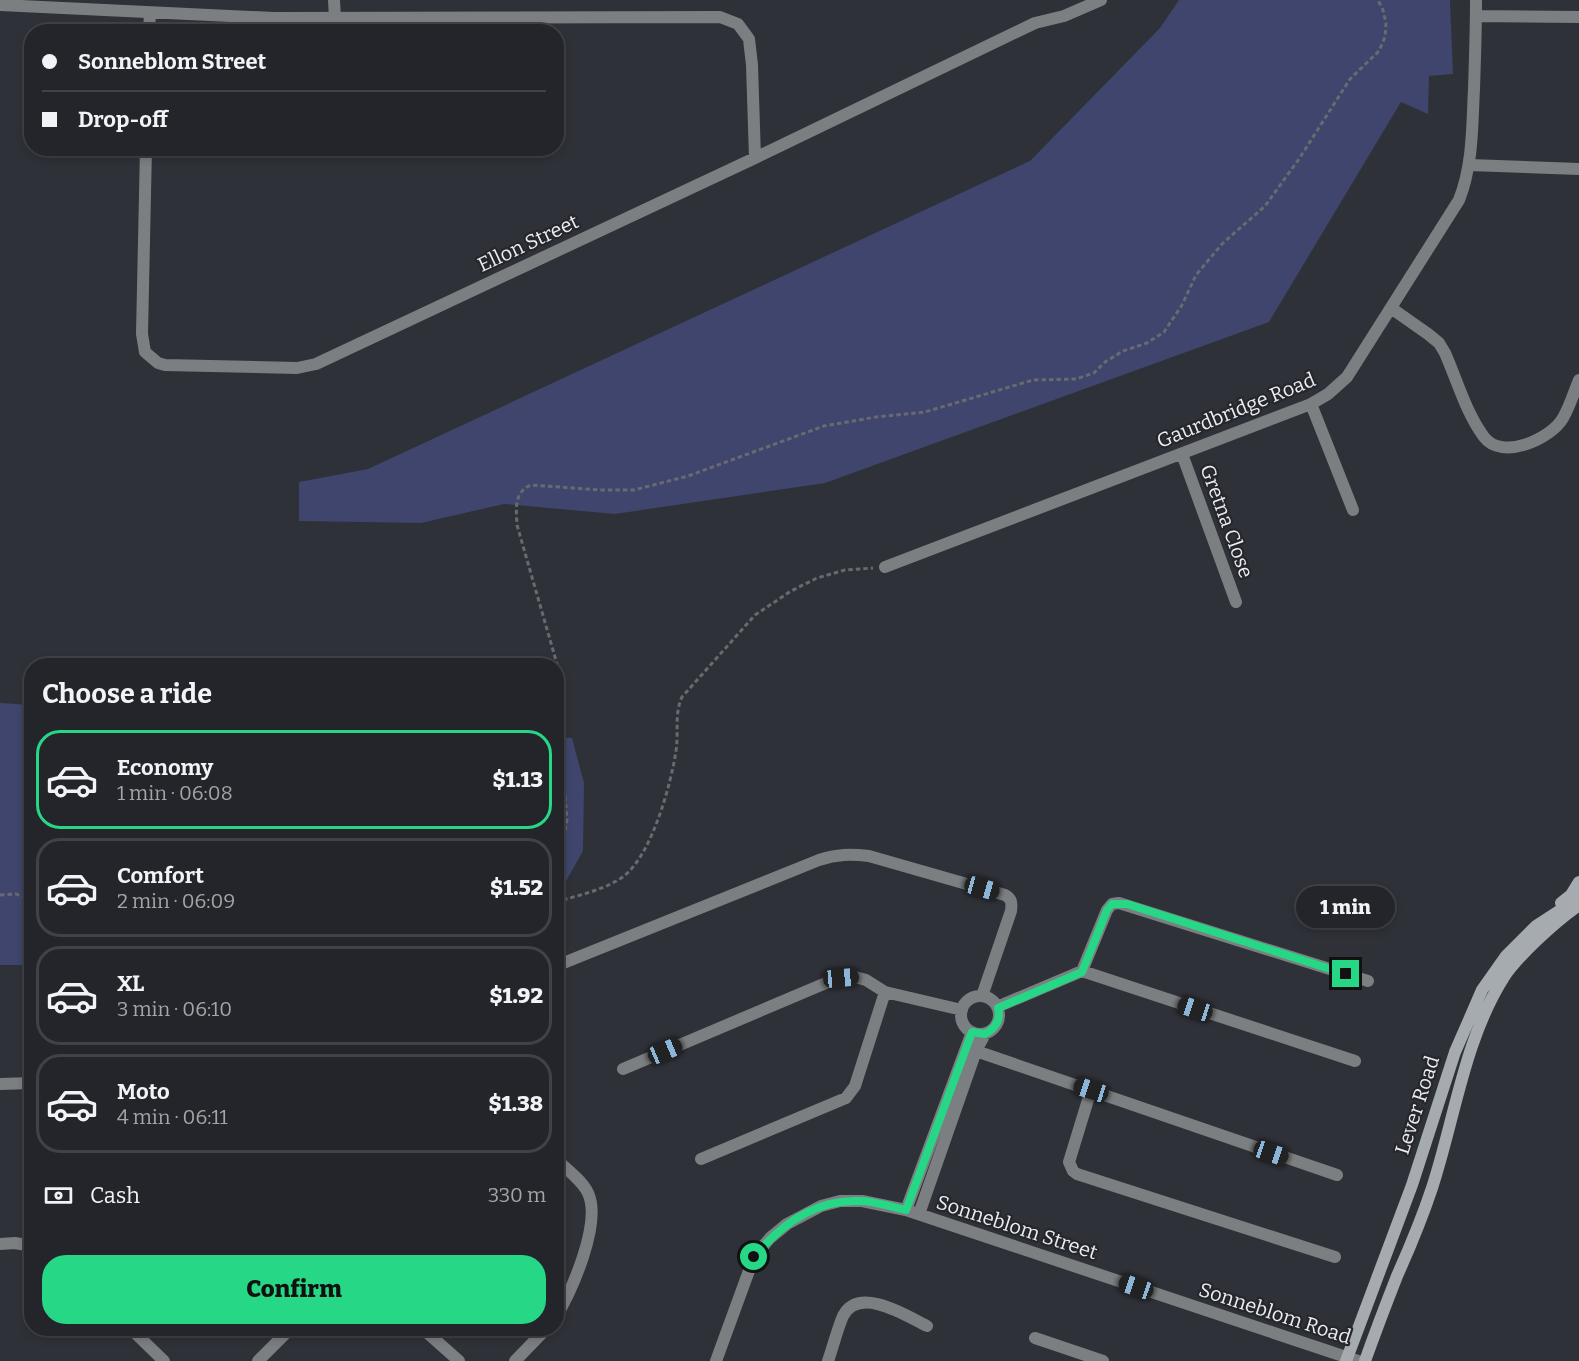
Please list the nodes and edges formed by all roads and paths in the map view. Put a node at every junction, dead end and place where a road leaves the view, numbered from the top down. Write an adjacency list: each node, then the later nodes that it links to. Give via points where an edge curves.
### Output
1 (334, 0): 9 (street)
2 (1101, 0): 12 (street, Ellon Street, via 1035,23)
3 (1378, 0): 22 (path, via 1386,23 1379,51 1350,79 1265,206 1222,244 1196,276 1164,332 1147,343 1123,351 1094,373 1076,379 1033,381 925,412 824,426 688,476 634,490 531,485 524,488 518,496 517,525)
4 (1476, 0): 7 (street, Gaurdbridge Road)
5 (0, 5): 6 (street)
6 (150, 13): 9 (street); 10 (street)
7 (1476, 16): 8 (street); 13 (street, Gaurdbridge Road)
8 (1579, 17)
9 (335, 18): 12 (street, via 730,20 749,39)
10 (149, 24)
11 (146, 156): 12 (street, Ellon Street, via 142,334 145,352 165,365 297,368 316,364)
12 (755, 158)
13 (1469, 165): 14 (street); 15 (street, Gaurdbridge Road, via 1459,200)
14 (1579, 169)
15 (1391, 309): 16 (street, via 1439,343 1473,418 1485,439 1495,444 1506,448 1520,446 1546,435 1563,419); 17 (street, Gaurdbridge Road, via 1347,377)
16 (1579, 380)
17 (1311, 404): 18 (street, Gaurdbridge Road); 19 (street)
18 (1182, 454): 20 (street, Gaurdbridge Road); 21 (street, Gretna Close)
19 (1353, 510)
20 (885, 567): 29 (path, via 845,570 817,578 755,615 677,707 675,762 661,812 640,858 625,875 604,887)
21 (1236, 602)
22 (555, 658)
23 (564, 786): 24 (path)
24 (564, 838)
25 (1579, 882): 31 (main road, via 1571,895)
26 (0, 895): 27 (path)
27 (24, 898)
28 (1579, 898): 31 (main road, Lever Road)
29 (564, 900)
30 (1579, 906): 72 (main road, Lever Road, via 1538,940 1505,975 1492,998 1471,1051 1419,1227)
31 (1536, 926): 64 (main road, Lever Road, via 1486,982 1455,1052)
32 (564, 963): 36 (street, via 819,860 849,854 869,856 1010,898 1011,911)
33 (1082, 972): 34 (street, via 1107,910 1119,903); 37 (street); 42 (street)
34 (1368, 981)
35 (885, 992): 38 (street); 43 (street, via 855,977 833,980); 48 (street, via 855,1086 846,1098)
36 (982, 996): 37 (street); 38 (street, via 970,999)
37 (998, 1008): 40 (street, via 998,1020)
38 (962, 1010): 39 (street, via 963,1023)
39 (972, 1032): 40 (street); 47 (street)
40 (985, 1034): 41 (street)
41 (976, 1052): 46 (street); 47 (street)
42 (1355, 1060)
43 (623, 1069)
44 (0, 1084): 45 (street)
45 (24, 1084)
46 (1091, 1090): 50 (street); 55 (street, via 1069,1162 1072,1171)
47 (935, 1148): 51 (street); 52 (street)
48 (701, 1159)
49 (564, 1167): 57 (street, via 588,1193 593,1214 592,1227)
50 (1337, 1175)
51 (906, 1210): 52 (street, Sonneblom Street); 69 (street, Sonneblom Street, via 840,1201 804,1213 787,1224 754,1257)
52 (919, 1214): 56 (street, Sonneblom Street)
53 (0, 1244): 54 (street)
54 (24, 1244)
55 (1335, 1257)
56 (1180, 1301): 64 (street, Sonneblom Road)
57 (564, 1303)
58 (927, 1326): 70 (street, via 885,1305 872,1302 854,1306 844,1314)
59 (138, 1336): 65 (street)
60 (283, 1336): 66 (street)
61 (431, 1336): 67 (street)
62 (539, 1336): 68 (street)
63 (1035, 1338): 71 (street)
64 (1351, 1360)
65 (164, 1361)
66 (258, 1361)
67 (459, 1361)
68 (514, 1361)
69 (716, 1361)
70 (828, 1361)
71 (1103, 1361)
72 (1365, 1361)

